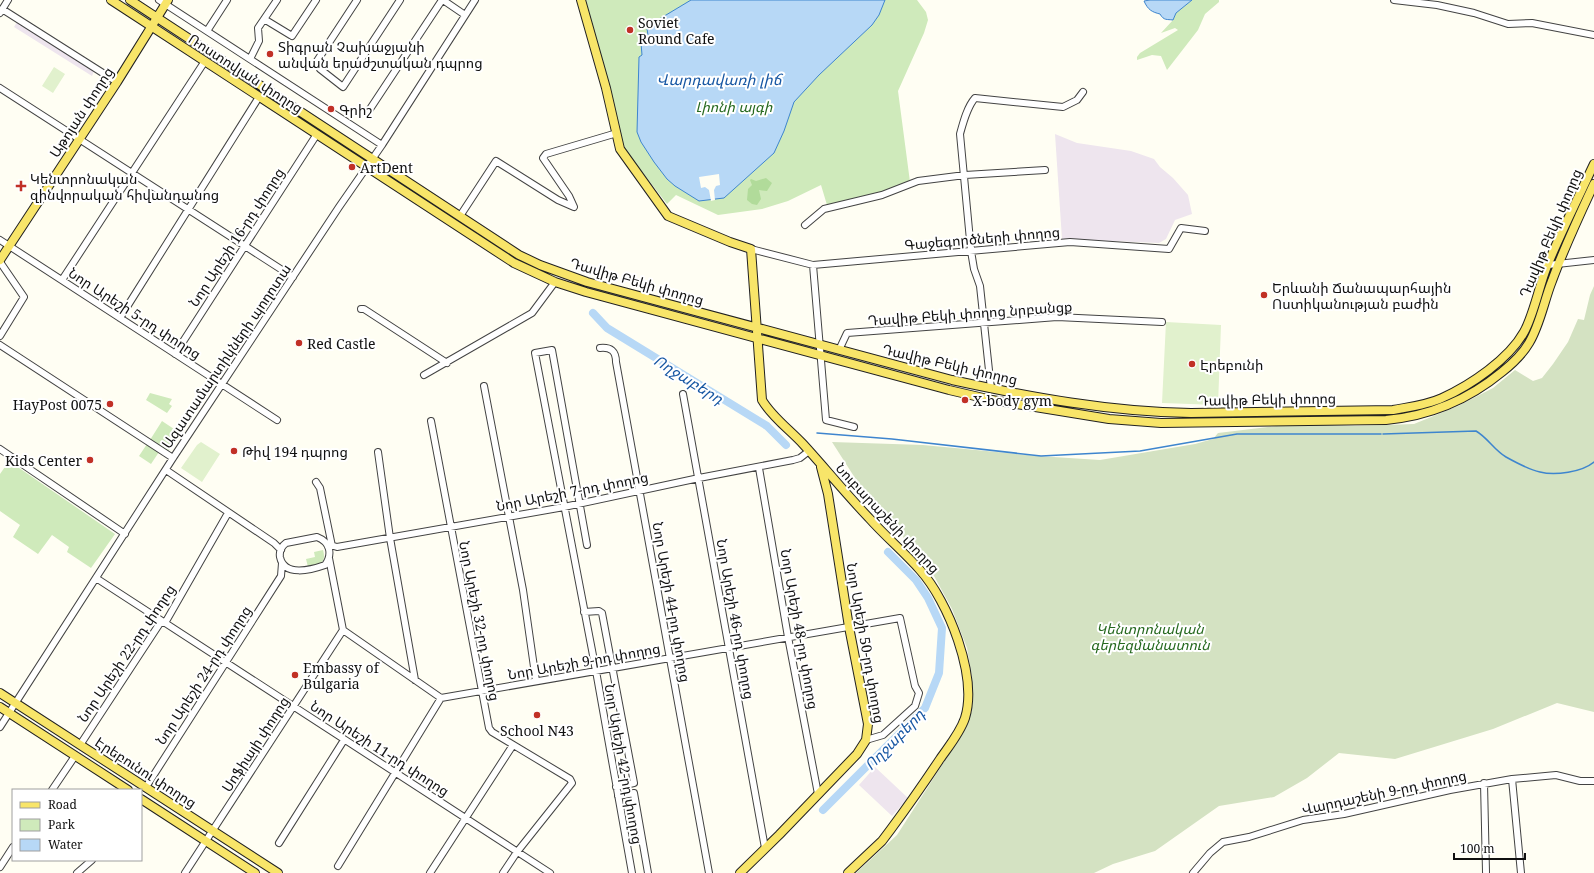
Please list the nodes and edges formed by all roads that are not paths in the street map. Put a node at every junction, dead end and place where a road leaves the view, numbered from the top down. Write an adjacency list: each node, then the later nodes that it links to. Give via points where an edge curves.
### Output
1 (8, 0): 14 (street)
2 (111, 0): 18 (main road, Ռոստովյան փողոց)
3 (130, 0): 16 (main road, Ռոստովյան փողոց)
4 (227, 0): 19 (street)
5 (277, 0): 17 (street)
6 (316, 0): 17 (street, via 292,36)
7 (356, 0): 8 (street, via 317,60 320,69 343,87)
8 (400, 0)
9 (443, 0): 15 (street); 27 (street)
10 (475, 0): 15 (street, Ազատամարտիկների պողոտա)
11 (582, 0): 28 (main road)
12 (1394, 0): 20 (street, via 1437,5 1508,24 1532,23)
13 (164, 1): 16 (main road, Աթոյան փողոց); 19 (street)
14 (1, 11): 23 (street)
15 (466, 15): 31 (street, Ազատամարտիկների պողոտա)
16 (157, 18): 18 (main road, Աթոյան փողոց); 32 (main road, Ռոստովյան փողոց)
17 (264, 19): 21 (street, via 258,28 258,46)
18 (151, 26): 22 (main road, Ռոստովյան փողոց); 23 (main road, Աթոյան փողոց)
19 (206, 31): 21 (street)
20 (1594, 35)
21 (250, 59): 31 (street)
22 (205, 61): 26 (main road, Ռոստովյան փողոց); 36 (street)
23 (117, 82): 30 (main road, Աթոյան փողոց)
24 (0, 88): 30 (street)
25 (1083, 92): 37 (street, via 1077,100 1063,107 975,98 960,134)
26 (259, 97): 29 (main road, Ռոստովյան փողոց); 39 (street)
27 (368, 112)
28 (617, 133): 40 (street, via 546,154 543,158 574,207 558,200 496,161); 46 (main road, via 620,149 668,216)
29 (317, 134): 34 (main road, Ռոստովյան փողոց); 45 (street, Նոր Արեշի 16-րդ փողոց)
30 (79, 140): 36 (street); 44 (main road, Աթոյան փողոց)
31 (382, 145): 32 (street, Ազատամարտիկների պողոտա)
32 (373, 158): 34 (street, Ազատամարտիկների պողոտա); 40 (main road, Դավիթ Բեկի փողոց)
33 (1594, 164): 52 (main road, Դավիթ Բեկի փողոց)
34 (368, 166): 53 (street, Ազատամարտիկների պողոտա); 55 (main road, Դավիթ Բեկի փողոց, via 514,263)
35 (1045, 170): 37 (street)
36 (131, 173): 39 (street); 54 (street)
37 (965, 175): 41 (street, via 918,181 882,195 824,209); 47 (street)
38 (1594, 184): 50 (main road, Դավիթ Բեկի փողոց)
39 (188, 209): 45 (street); 57 (street)
40 (460, 216): 60 (main road, Դավիթ Բեկի փողոց, via 520,255 560,273)
41 (805, 226)
42 (1205, 232): 47 (street, Գաջեգործների փողոց, via 1182,228 1169,248 1070,242)
43 (0, 240): 44 (street, Նոր Արեշի 5-րդ փողոց)
44 (9, 246): 49 (main road, Աթոյան փողոց); 54 (street, Նոր Արեշի 5-րդ փողոց)
45 (244, 246): 53 (street); 67 (street, Նոր Արեշի 16-րդ փողոց)
46 (751, 249): 51 (street, Գաջեգործների փողոց); 60 (main road, Նուբարաշենի փողոց)
47 (971, 251): 51 (street, Գաջեգործների փողոց); 59 (street, via 980,286)
48 (1594, 260): 50 (street)
49 (0, 261): 61 (street, via 24,297)
50 (1558, 264): 52 (street); 68 (main road, Դավիթ Բեկի փողոց, via 1530,342 1516,360 1482,387 1459,401 1438,410 1398,419 1161,423 1109,419 992,400)
51 (812, 265): 64 (street)
52 (1548, 265): 73 (main road, Դավիթ Բեկի փողոց, via 1526,326 1515,345 1476,379 1442,398 1416,406 1392,410 1161,413 1109,408)
53 (293, 277): 71 (street, Ազատամարտիկների պողոտա)
54 (62, 280): 57 (street, Նոր Արեշի 5-րդ փողոց)
55 (554, 282): 62 (main road, Դավիթ Բեկի փողոց); 69 (street, Դավիթ Բեկի փողոց, via 532,313)
56 (361, 308): 69 (street)
57 (120, 318): 67 (street, Նոր Արեշի 5-րդ փողոց)
58 (1162, 322): 59 (street, Դավիթ Բեկի փողոց նրբանցք, via 1057,317)
59 (984, 323): 66 (street, Դավիթ Բեկի փողոց նրբանցք, via 847,333); 73 (street)
60 (757, 327): 62 (main road, Նուբարաշենի փողոց); 64 (main road, Դավիթ Բեկի փողոց)
61 (0, 336)
62 (757, 339): 68 (main road, Դավիթ Բեկի փողոց); 79 (main road, Նուբարաշենի փողոց, via 762,400)
63 (0, 345): 81 (street)
64 (820, 345): 66 (main road, Դավիթ Բեկի փողոց); 68 (street)
65 (600, 348): 87 (street, Նոր Արեշի 44-րդ փողոց, via 605,347 614,351 616,355)
66 (839, 350): 73 (main road, Դավիթ Բեկի փողոց)
67 (175, 354): 71 (street, Նոր Արեշի 5-րդ փողոց)
68 (821, 356): 77 (street, via 826,420)
69 (447, 363): 70 (street, Դավիթ Բեկի փողոց)
70 (424, 375)
71 (222, 384): 75 (street, Նոր Արեշի 5-րդ փողոց); 81 (street, Ազատամարտիկների պողոտա)
72 (484, 386): 93 (street)
73 (990, 389)
74 (683, 394): 85 (street, Նոր Արեշի 46-րդ փողոց)
75 (277, 420)
76 (431, 421): 94 (street, Նոր Արեշի 32-րդ փողոց)
77 (854, 427)
78 (0, 449): 95 (street)
79 (809, 451): 82 (main road, Նուբարաշենի փողոց); 83 (street, Նոր Արեշի 7-րդ փողոց, via 800,458)
80 (378, 452): 96 (street)
81 (173, 458): 84 (street, Ազատամարտիկների պողոտա)
82 (821, 464): 88 (main road, Նուբարաշենի փողոց); 89 (main road, Նոր Արեշի 50-րդ փողոց)
83 (760, 468): 85 (street, Նոր Արեշի 7-րդ փողոց); 113 (street, Նոր Արեշի 48-րդ փողոց)
84 (166, 470): 92 (street); 95 (street, Ազատամարտիկների պողոտա)
85 (699, 478): 87 (street, Նոր Արեշի 7-րդ փողոց); 114 (street, Նոր Արեշի 46-րդ փողոց)
86 (316, 482): 100 (street, via 320,488)
87 (640, 490): 90 (street, Նոր Արեշի 7-րդ փողոց); 115 (street, Նոր Արեշի 44-րդ փողոց)
88 (844, 492): 89 (main road); 168 (main road, Նուբարաշենի փողոց, via 933,586 954,629 966,673 968,692 967,708 960,730 882,841)
89 (828, 494): 111 (main road, Նոր Արեշի 50-րդ փողոց)
90 (580, 503): 91 (street, Նոր Արեշի 7-րդ փողոց); 91 (street, Նոր Արեշի 42-րդ փողոց, via 552,350 535,353); 99 (street)
91 (564, 507): 93 (street, Նոր Արեշի 7-րդ փողոց); 109 (street, Նոր Արեշի 42-րդ փողոց)
92 (228, 513): 97 (street); 110 (street, Նոր Արեշի 22-րդ փողոց)
93 (510, 517): 94 (street, Նոր Արեշի 7-րդ փողոց); 120 (street)
94 (450, 527): 96 (street, Նոր Արեշի 7-րդ փողոց); 121 (street, Նոր Արեշի 32-րդ փողոց)
95 (125, 534): 108 (street, Ազատամարտիկների պողոտա)
96 (390, 538): 100 (street, Նոր Արեշի 7-րդ փողոց); 119 (street)
97 (274, 543): 98 (street); 101 (street)
98 (286, 543): 100 (street, via 317,537); 101 (street)
99 (587, 545)
100 (332, 546): 102 (street)
101 (281, 550): 103 (street, Նոր Արեշի 24-րդ փողոց)
102 (330, 555): 104 (street); 106 (street)
103 (282, 563): 105 (street); 107 (street, Նոր Արեշի 24-րդ փողոց)
104 (323, 565): 105 (street); 106 (street)
105 (291, 570): 107 (street, Նոր Արեշի 24-րդ փողոց)
106 (331, 570): 112 (street)
107 (281, 576): 116 (street, Նոր Արեշի 24-րդ փողոց)
108 (96, 578): 110 (street, Նոր Արեշի 11-րդ փողոց); 124 (street, Ազատամարտիկների պողոտա)
109 (584, 612): 117 (street, via 602,613); 118 (street, Նոր Արեշի 42-րդ փողոց)
110 (165, 623): 116 (street, Նոր Արեշի 11-րդ փողոց); 131 (street, Նոր Արեշի 22-րդ փողոց, via 160,623 156,628)
111 (849, 627): 113 (street, Նոր Արեշի 9-րդ փողոց); 130 (main road, Նոր Արեշի 50-րդ փողոց, via 868,724); 130 (street, Նոր Արեշի 9-րդ փողոց, via 900,618 915,686 919,693 915,706 883,735)
112 (343, 630): 119 (street); 125 (street, Սոֆիայի փողոց)
113 (788, 638): 114 (street, Նոր Արեշի 9-րդ փողոց); 142 (street, Նոր Արեշի 48-րդ փողոց)
114 (729, 648): 115 (street, Նոր Արեշի 9-րդ փողոց); 149 (street, Նոր Արեշի 46-րդ փողոց)
115 (670, 658): 117 (street, Նոր Արեշի 9-րդ փողոց); 166 (street, Նոր Արեշի 44-րդ փողոց)
116 (226, 663): 125 (street, Նոր Արեշի 11-րդ փողոց); 138 (street, Նոր Արեշի 24-րդ փողոց)
117 (613, 668): 118 (street, Նոր Արեշի 9-րդ փողոց); 139 (street, via 634,783)
118 (596, 671): 120 (street, Նոր Արեշի 9-րդ փողոց); 139 (street, Նոր Արեշի 42-րդ փողոց)
119 (415, 680): 123 (street)
120 (536, 681): 121 (street, Նոր Արեշի 9-րդ փողոց)
121 (482, 691): 123 (street, Նոր Արեշի 9-րդ փողոց); 132 (street, Նոր Արեշի 32-րդ փողոց, via 490,730)
122 (0, 692): 124 (main road, Էրեբունու փողոց)
123 (441, 698): 134 (street)
124 (15, 702): 127 (street, Ազատամարտիկների պողոտա); 131 (main road, Էրեբունու փողոց)
125 (293, 706): 129 (street, Նոր Արեշի 11-րդ փողոց); 146 (street, Սոֆիայի փողոց)
126 (0, 707): 127 (main road, Էրեբունու փողոց)
127 (9, 713): 128 (street, Ազատամարտիկների պողոտա); 133 (main road, Էրեբունու փողոց)
128 (0, 727)
129 (344, 740): 134 (street, Նոր Արեշի 11-րդ փողոց); 148 (street)
130 (866, 740): 142 (main road, Նոր Արեշի 50-րդ փողոց, via 857,754)
131 (80, 745): 138 (main road, Էրեբունու փողոց)
132 (513, 745): 145 (street); 151 (street, Նոր Արեշի 32-րդ փողոց, via 572,781 571,786)
133 (75, 756): 140 (street); 141 (main road, Էրեբունու փողոց)
134 (394, 773): 145 (street, Նոր Արեշի 11-րդ փողոց); 153 (street)
135 (1512, 779): 136 (street, Վարդաշենի 9-րդ փողոց, via 1556,775 1580,781); 137 (street, Վարդաշենի 9-րդ փողոց); 170 (street)
136 (1594, 781)
137 (1484, 783): 155 (street, Վարդաշենի 9-րդ փողոց, via 1344,814 1303,820 1249,837 1223,842 1210,853); 156 (street)
138 (146, 787): 146 (main road, Էրեբունու փողոց)
139 (616, 787): 143 (street, Նոր Արեշի 42-րդ փողոց)
140 (53, 789)
141 (126, 789)
142 (818, 794): 149 (main road, Նոր Արեշի 50-րդ փողոց)
143 (618, 796): 164 (street, Նոր Արեշի 42-րդ փողոց); 165 (street, via 634,793)
144 (142, 800): 147 (main road, Էրեբունու փողոց)
145 (466, 818): 151 (street, Նոր Արեշի 11-րդ փողոց); 161 (street)
146 (213, 831): 147 (street, Սոֆիայի փողոց); 160 (main road, Էրեբունու փողոց)
147 (206, 841): 158 (street); 159 (main road, Էրեբունու փողոց)
148 (279, 843)
149 (765, 848): 167 (main road, Նոր Արեշի 50-րդ փողոց)
150 (12, 849): 154 (street)
151 (517, 852): 162 (street); 163 (street, Նոր Արեշի 11-րդ փողոց)
152 (91, 861): 157 (street)
153 (338, 866)
154 (0, 867)
155 (1200, 870): 169 (street, Վարդաշենի 9-րդ փողոց)
156 (1486, 872)
157 (77, 873)
158 (185, 873)
159 (255, 873)
160 (278, 873)
161 (430, 873)
162 (504, 873)
163 (550, 873)
164 (632, 873)
165 (648, 873)
166 (709, 873)
167 (740, 873)
168 (848, 873)
169 (1193, 873)
170 (1521, 873)

